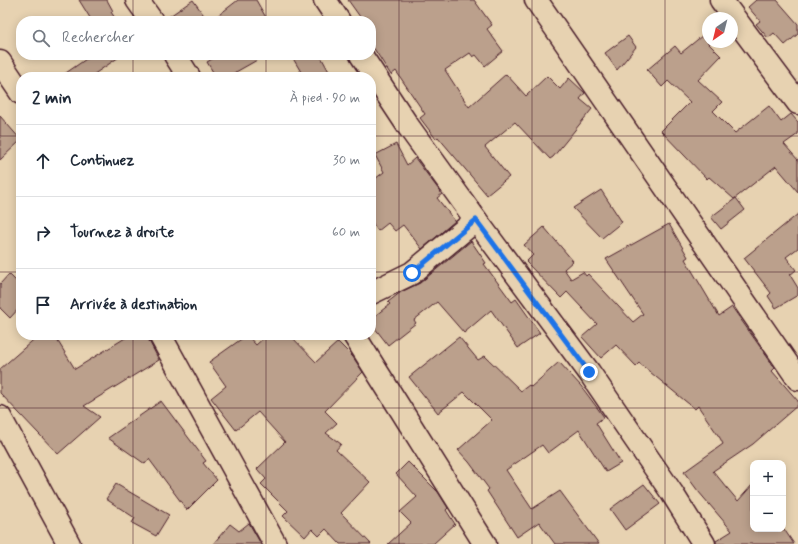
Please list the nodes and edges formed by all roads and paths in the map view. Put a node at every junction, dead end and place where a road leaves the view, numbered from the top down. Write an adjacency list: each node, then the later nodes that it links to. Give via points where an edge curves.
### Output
1 (137, 0): 5 (street)
2 (324, 0): 6 (street)
3 (536, 0): 19 (street)
4 (721, 0): 14 (street)
5 (148, 16)
6 (335, 16)
7 (178, 60): 10 (street)
8 (364, 60): 11 (street)
9 (0, 62): 13 (street)
10 (187, 72)
11 (372, 72)
12 (376, 78): 15 (street)
13 (16, 86)
14 (798, 103)
15 (476, 220): 16 (street, via 412,273); 24 (street, via 589,372)
16 (376, 291)
17 (163, 340): 22 (street)
18 (357, 340): 23 (street)
19 (798, 379)
20 (0, 417): 21 (street)
21 (70, 544)
22 (275, 544)
23 (485, 544)
24 (704, 544)

